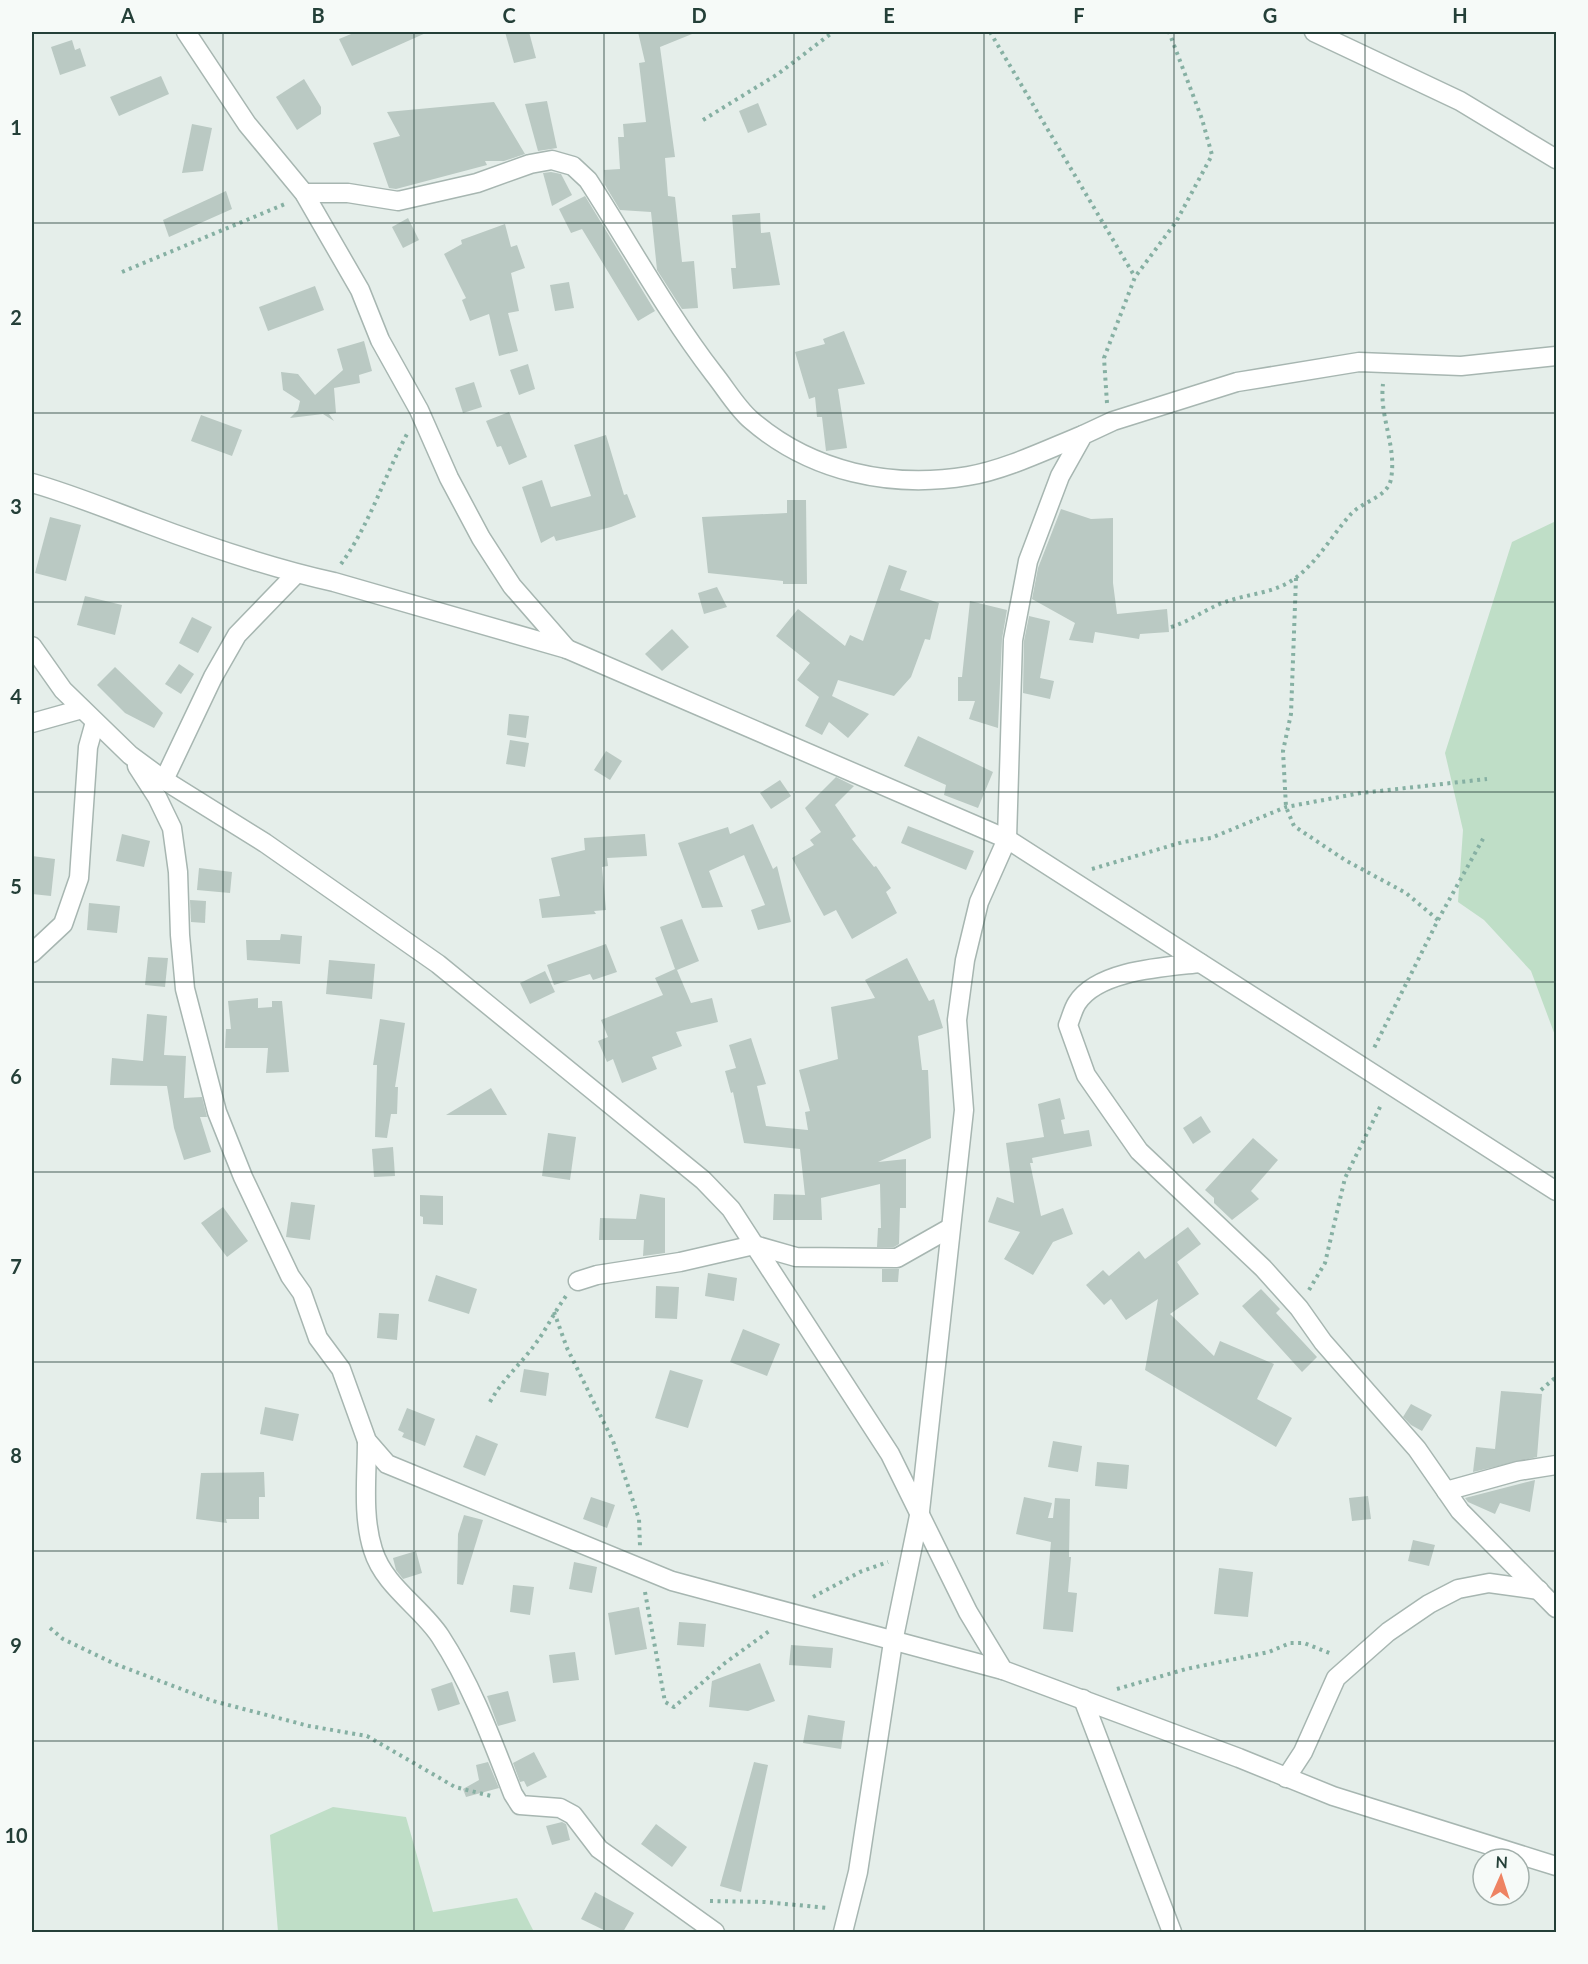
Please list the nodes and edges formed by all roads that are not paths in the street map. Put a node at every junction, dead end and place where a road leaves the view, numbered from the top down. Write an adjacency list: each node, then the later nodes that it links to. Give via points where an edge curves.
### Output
1 (186, 32): 4 (street, via 247,124)
2 (1314, 32): 3 (street, via 1460,101)
3 (1557, 159)
4 (304, 193): 6 (street, via 348,193 398,201 477,183 530,164 552,160 573,166 588,180 687,339 750,419 807,458 878,477 969,476); 10 (street, via 360,290 380,340 481,538 512,586)
5 (1557, 356): 6 (street, via 1461,366 1359,362 1237,382)
6 (1083, 435): 15 (street, via 1060,476 1028,561 1013,640)
7 (32, 483): 8 (street)
8 (296, 574): 10 (street); 14 (street, via 237,635)
9 (32, 646): 11 (street, via 63,690)
10 (567, 649): 15 (street)
11 (88, 715): 12 (street); 13 (street); 16 (street, via 79,878 63,924)
12 (32, 723)
13 (130, 755): 14 (street); 22 (street, via 158,797 172,828 185,989 217,1112 243,1177 302,1293 318,1338 341,1369)
14 (164, 780): 20 (street, via 265,843 438,964 703,1180 731,1209)
15 (1007, 838): 17 (street); 19 (street, via 979,902 965,960 957,1020 964,1110)
16 (32, 953)
17 (1200, 963): 18 (street); 24 (street, via 1129,972 1100,983 1077,1002 1068,1025 1086,1075 1139,1151 1263,1268 1417,1449)
18 (1557, 1191)
19 (950, 1228): 20 (street, via 897,1258 795,1257); 25 (street)
20 (754, 1245): 21 (street); 25 (street, via 890,1454)
21 (578, 1281)
22 (367, 1441): 28 (street, via 387,1464 420,1480 672,1581); 33 (street, via 367,1518 373,1551 388,1577 440,1635 482,1713 520,1805 560,1809 573,1815 598,1849)
23 (1557, 1465): 24 (street, via 1518,1471)
24 (1446, 1491): 26 (street, via 1460,1511)
25 (920, 1511): 28 (street); 29 (street, via 968,1612)
26 (1539, 1590): 27 (street); 31 (street, via 1489,1583 1458,1589 1388,1632 1336,1678 1303,1752)
27 (1557, 1608)
28 (893, 1642): 29 (street); 34 (street, via 850,1912)
29 (1003, 1670): 30 (street)
30 (1083, 1699): 31 (street); 35 (street)
31 (1286, 1778): 32 (street)
32 (1557, 1866)
33 (715, 1932)
34 (843, 1932)
35 (1172, 1932)

